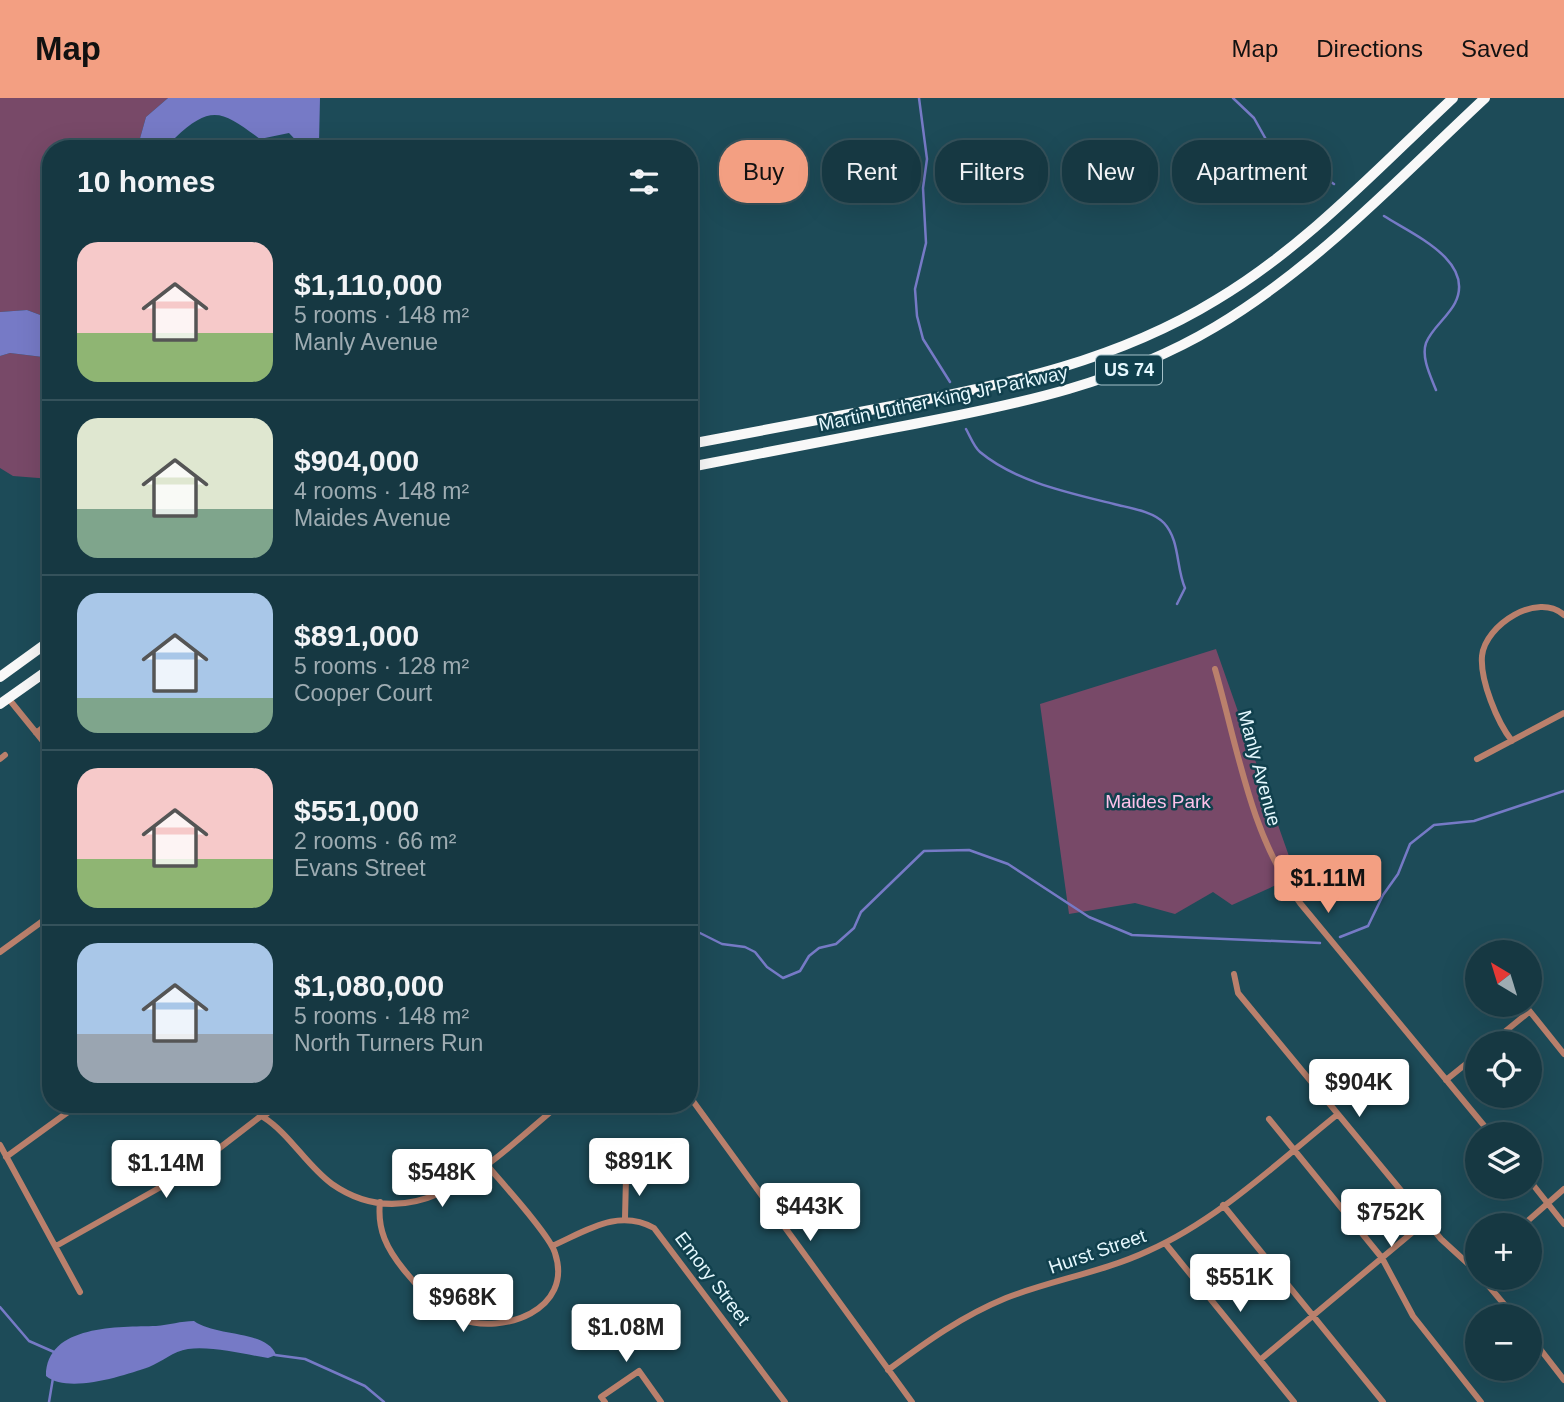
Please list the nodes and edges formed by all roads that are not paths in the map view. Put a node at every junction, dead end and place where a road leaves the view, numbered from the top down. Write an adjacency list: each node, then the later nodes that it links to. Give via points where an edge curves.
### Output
1 (1453, 98): 3 (highway, Martin Luther King Jr Parkway / US 74, via 1265,267 1145,339 1088,361 1006,383)
2 (1485, 98): 4 (highway, Martin Luther King Jr Parkway / US 74, via 1293,273 1238,313 1161,356 1091,384 1021,403)
3 (698, 442)
4 (698, 465)
5 (1564, 615): 15 (street, via 1540,605 1526,608 1484,647 1483,667 1495,712)
6 (42, 647): 9 (highway)
7 (1216, 669): 25 (street, Manly Avenue, via 1259,830 1277,868 1300,903)
8 (42, 674): 10 (highway)
9 (0, 677)
10 (4, 701): 13 (street)
11 (1564, 713): 15 (street)
12 (42, 728): 13 (street)
13 (36, 733): 14 (street)
14 (42, 740)
15 (1512, 741): 16 (street)
16 (1477, 759)
17 (42, 922): 18 (street)
18 (0, 952)
19 (1234, 974): 31 (street, via 1238,993)
20 (1523, 1017): 22 (street)
21 (1533, 1017): 23 (street)
22 (1506, 1031)
23 (1564, 1054)
24 (1465, 1065): 25 (street)
25 (1446, 1080): 33 (street, Manly Avenue)
26 (698, 1108): 59 (street)
27 (67, 1113): 36 (street)
28 (259, 1113): 49 (street, via 191,1170)
29 (265, 1113): 41 (street, via 332,1184)
30 (549, 1113): 37 (street)
31 (1338, 1114): 35 (street, Hurst Street); 46 (street)
32 (1269, 1119): 35 (street)
33 (1481, 1122)
34 (0, 1145): 36 (street)
35 (1293, 1150): 43 (street, Hurst Street); 51 (street)
36 (6, 1157): 49 (street)
37 (486, 1164): 41 (street, via 438,1195 405,1203); 50 (street)
38 (626, 1178): 45 (street)
39 (1564, 1189): 42 (street)
40 (1542, 1196): 42 (street)
41 (380, 1202): 50 (street, via 379,1224 390,1252 430,1299 468,1321 512,1322 544,1304 557,1275)
42 (1547, 1202): 44 (street); 47 (street)
43 (1223, 1205): 48 (street, Hurst Street); 56 (street)
44 (1536, 1213)
45 (625, 1218): 50 (street, via 602,1223); 63 (street, Emory Street, via 642,1222 665,1239)
46 (1426, 1221): 51 (street); 52 (street)
47 (1564, 1224)
48 (1166, 1243): 58 (street); 59 (street, Hurst Street, via 981,1309)
49 (56, 1245): 54 (street)
50 (552, 1246)
51 (1381, 1258): 56 (street); 67 (street, via 1413,1317)
52 (1465, 1260)
53 (1492, 1290): 55 (street)
54 (80, 1292)
55 (1504, 1304)
56 (1312, 1317): 58 (street); 66 (street)
57 (1542, 1352): 60 (street)
58 (1260, 1360): 65 (street)
59 (888, 1370): 64 (street)
60 (1564, 1380)
61 (605, 1402): 62 (street, via 601,1397 639,1371)
62 (662, 1402)
63 (785, 1402)
64 (912, 1402)
65 (1294, 1402)
66 (1383, 1402)
67 (1481, 1402)

